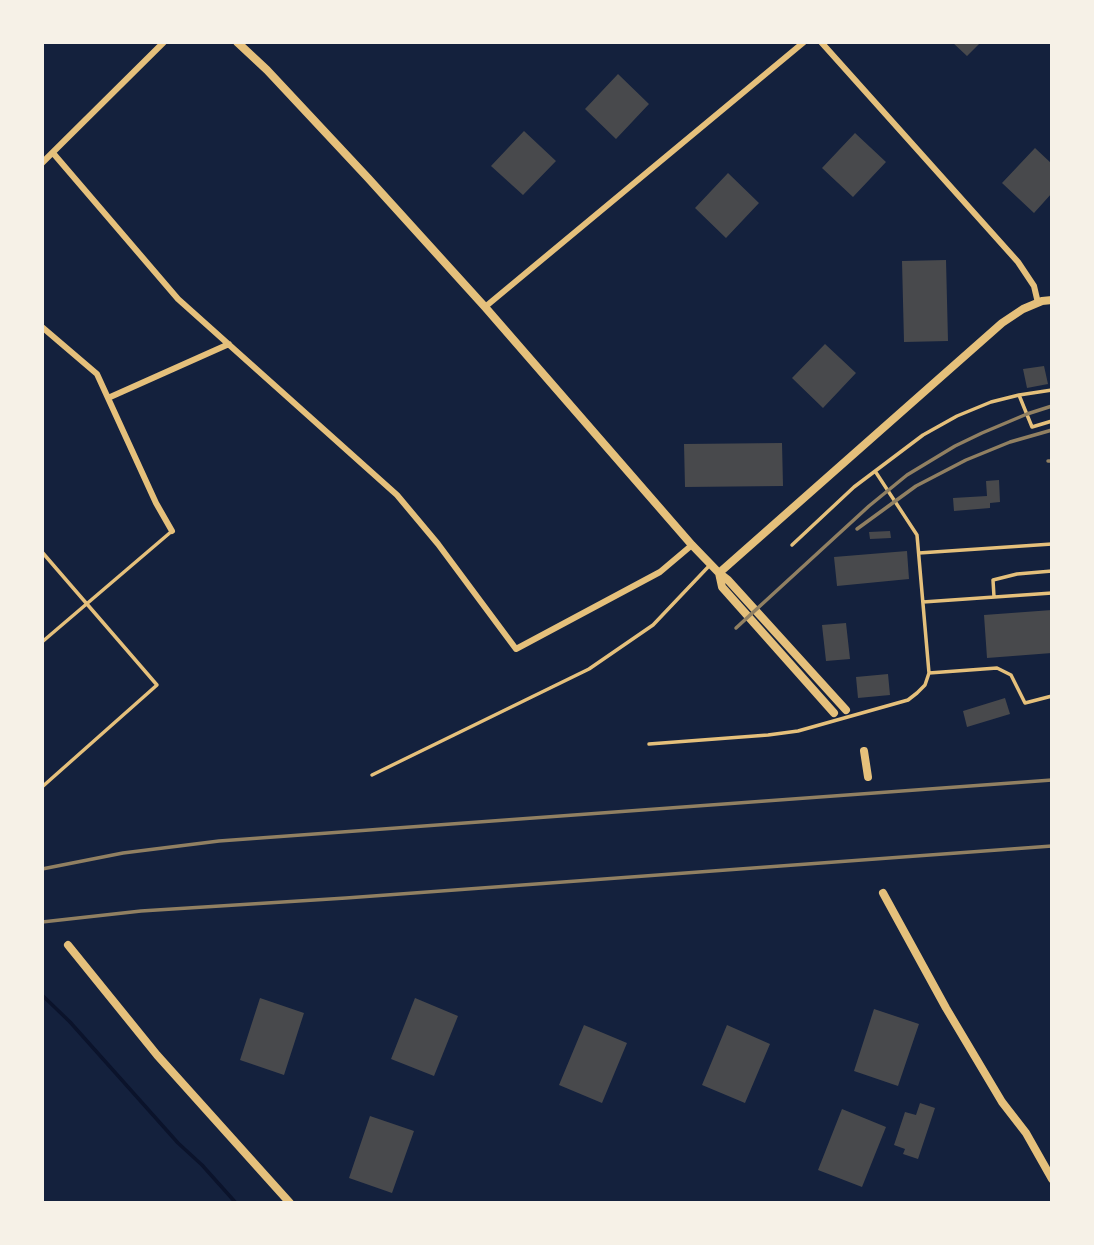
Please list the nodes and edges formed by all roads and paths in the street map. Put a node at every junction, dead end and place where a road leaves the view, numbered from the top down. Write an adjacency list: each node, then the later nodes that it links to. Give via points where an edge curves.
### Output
1 (164, 42): 5 (street)
2 (237, 42): 9 (street)
3 (804, 42): 9 (street)
4 (821, 42): 8 (street, via 1018,262 1034,286)
5 (53, 153): 6 (street); 11 (street, via 178,299)
6 (42, 163)
7 (1052, 300): 8 (street)
8 (1038, 303): 25 (street, via 1002,323)
9 (485, 307): 19 (street)
10 (42, 327): 14 (street, via 97,374)
11 (229, 344): 14 (street); 19 (street, via 397,495 516,649 660,572)
12 (1052, 390): 13 (lane)
13 (1019, 395): 15 (lane, via 1032,427); 16 (lane, via 957,416)
14 (108, 398): 17 (street)
15 (1052, 421)
16 (875, 471): 20 (lane); 22 (lane, via 918,535)
17 (172, 531): 29 (lane)
18 (1052, 544): 22 (lane)
19 (692, 545): 23 (street)
20 (792, 545)
21 (42, 552): 29 (lane)
22 (919, 553): 28 (lane)
23 (711, 565): 25 (street); 37 (lane, via 653,625 589,669)
24 (1052, 571): 27 (lane, via 993,580)
25 (719, 573): 33 (street); 34 (street, via 722,587)
26 (1052, 593): 27 (lane)
27 (994, 597): 28 (lane)
28 (923, 602): 31 (lane)
29 (87, 603): 30 (lane); 39 (lane, via 157,685)
30 (42, 642)
31 (929, 673): 32 (lane, via 997,668 1011,675 1025,703); 35 (lane, via 917,694 908,699 798,731)
32 (1052, 696)
33 (846, 710)
34 (834, 713)
35 (649, 744)
36 (864, 751): 38 (street)
37 (372, 775)
38 (868, 777)
39 (42, 787)
40 (883, 893): 42 (street, via 953,1020)
41 (68, 945): 43 (street, via 157,1055)
42 (1052, 1179)
43 (290, 1203)

